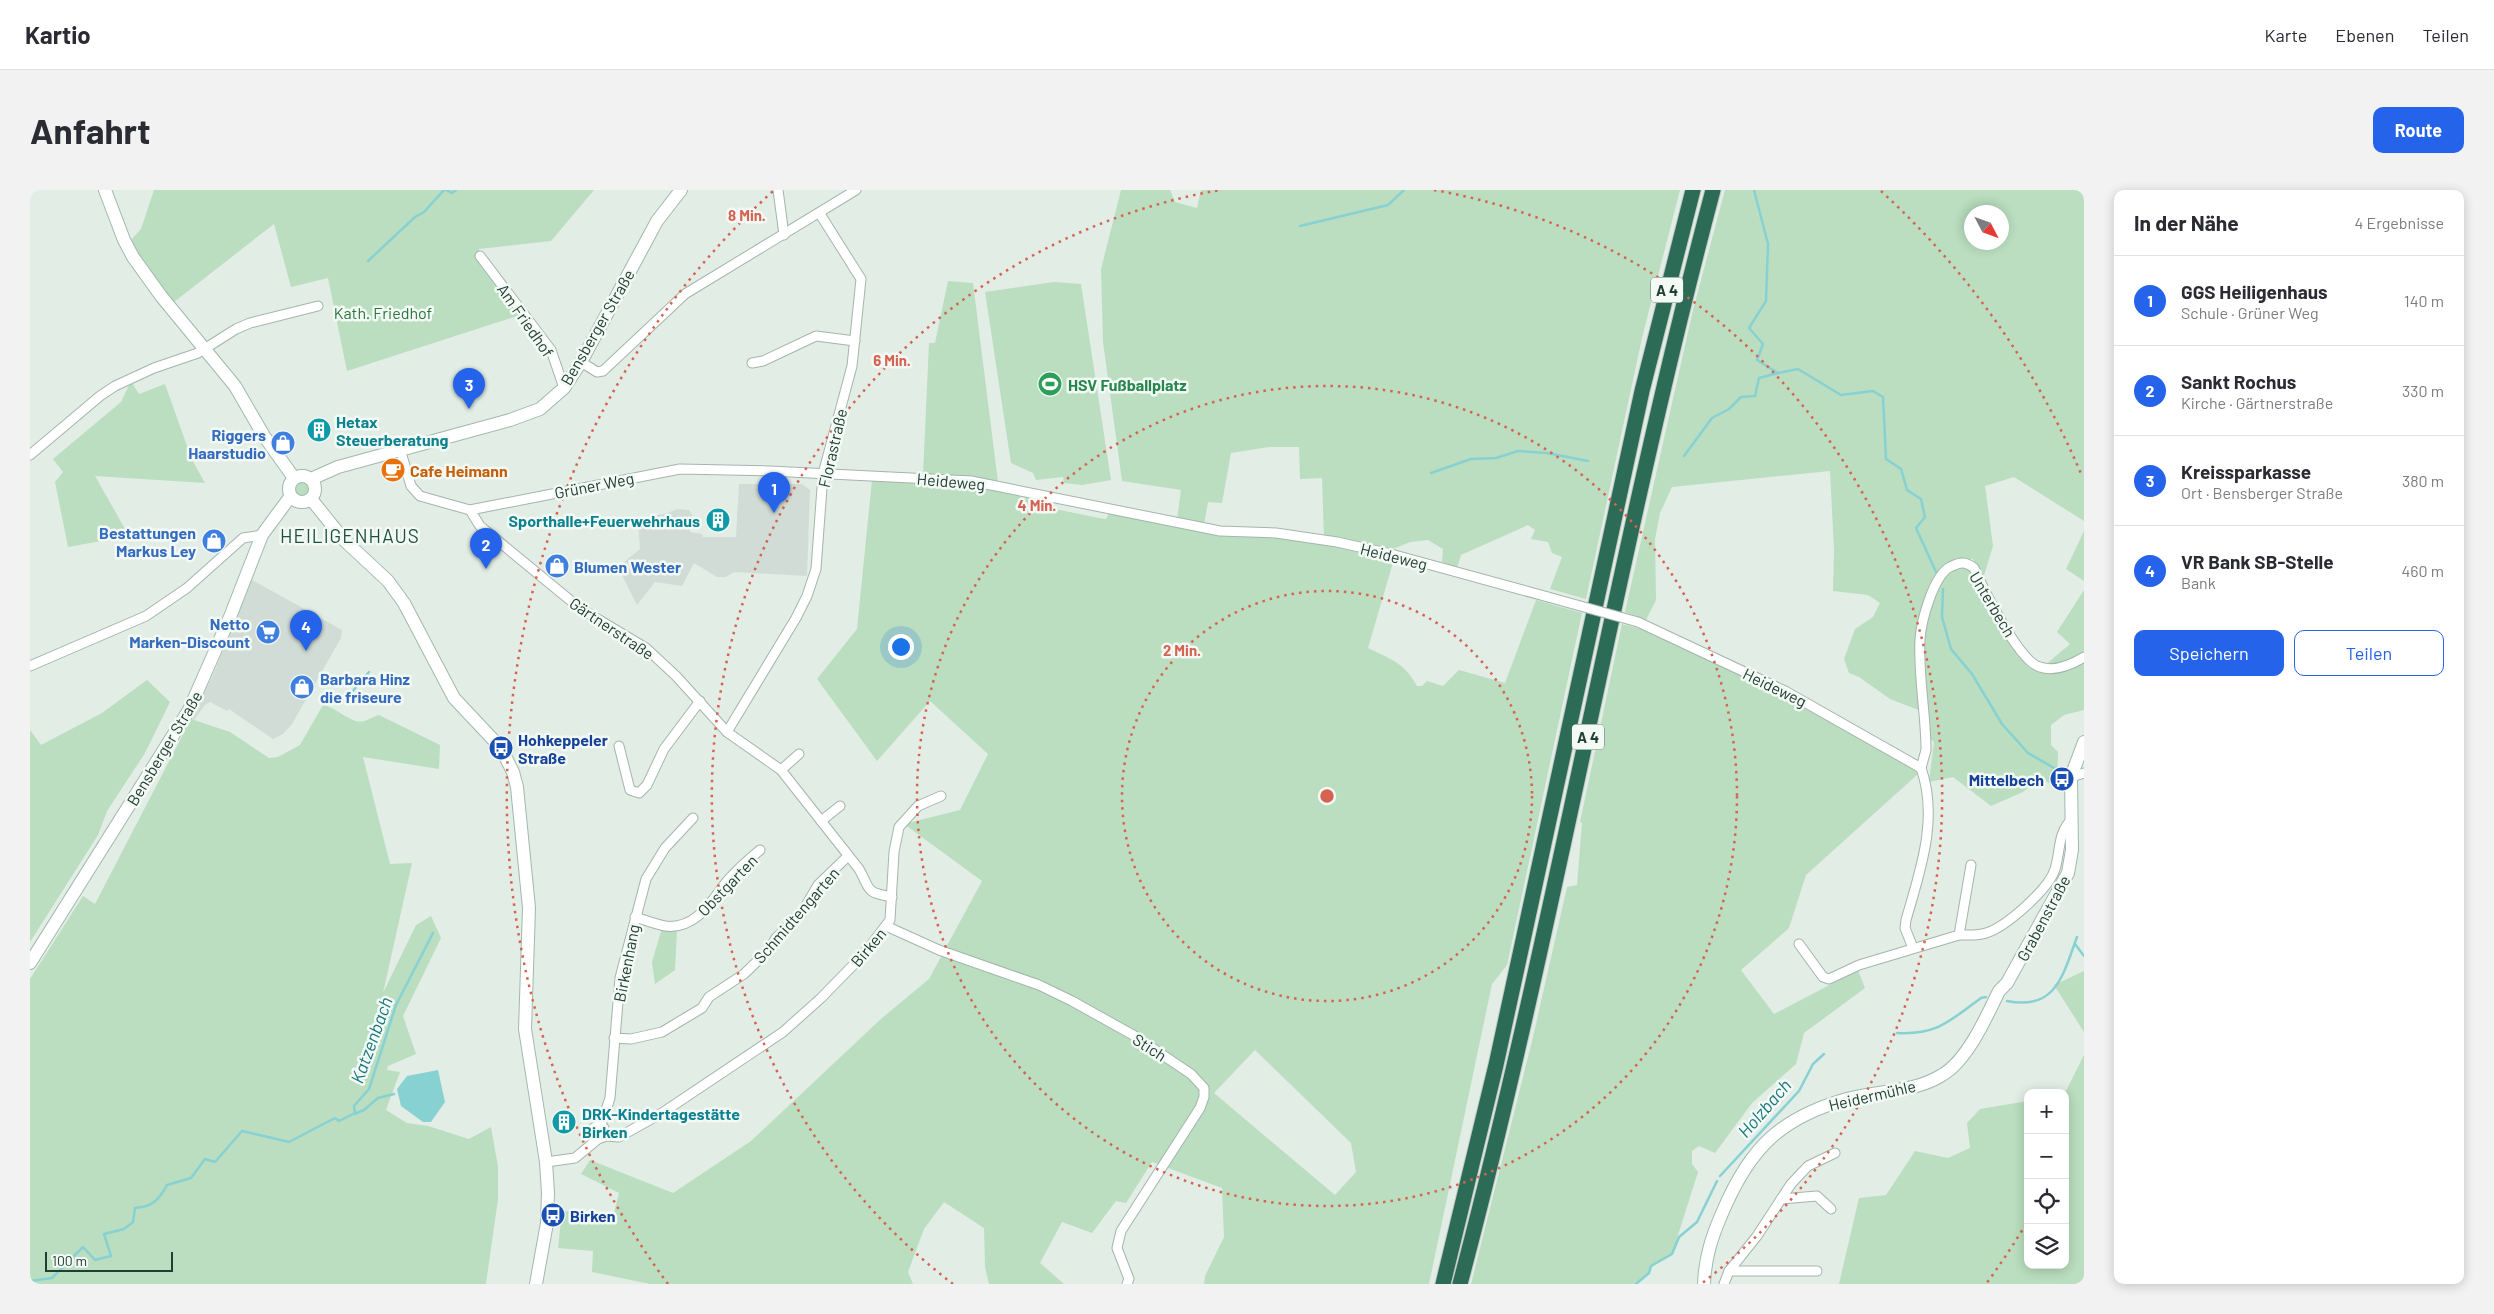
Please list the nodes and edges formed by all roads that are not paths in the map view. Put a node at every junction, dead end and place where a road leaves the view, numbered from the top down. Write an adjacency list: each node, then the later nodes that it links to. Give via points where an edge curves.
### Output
1 (105, 190): 12 (street, via 133,257)
2 (681, 190): 13 (street, Bensberger Straße, via 657,221)
3 (778, 190): 8 (street)
4 (856, 190): 7 (street)
5 (1694, 190): 64 (highway, A 4, via 1642,391 1496,1065)
6 (1713, 190): 65 (highway, A 4, via 1644,469 1515,1070)
7 (820, 214): 8 (street); 11 (street, Florastraße, via 861,279)
8 (784, 235): 13 (street, via 685,294 603,372 597,372)
9 (480, 256): 15 (street, Am Friedhof, via 551,350)
10 (318, 306): 12 (street, via 250,323)
11 (855, 341): 14 (street, via 816,336); 18 (street, Florastraße, via 852,366)
12 (204, 348): 17 (street, via 115,386); 19 (street, via 235,386 264,436)
13 (582, 362): 15 (street, Bensberger Straße)
14 (752, 363)
15 (564, 388): 16 (street, Bensberger Straße, via 540,409)
16 (400, 449): 20 (street, Bensberger Straße, via 338,467); 23 (street, Grüner Weg, via 414,491 420,496)
17 (30, 456)
18 (823, 474): 23 (street, Grüner Weg, via 680,469); 28 (street, Florastraße, via 816,569 807,596); 33 (street, Heideweg, bridge, via 971,481 1220,531 1304,536 1391,554 1638,622 1785,691)
19 (294, 478): 20 (street, via 303,476); 21 (street, via 288,488)
20 (311, 479): 22 (street, via 315,488)
21 (290, 497): 22 (street, via 300,502); 24 (street, Bensberger Straße)
22 (311, 499): 57 (street, via 344,540 397,593 454,698 495,740 514,772 529,908 525,1029)
23 (470, 510): 27 (street, Gärtnerstraße, via 480,526 581,609 646,648)
24 (262, 535): 26 (street, via 244,538 187,588 146,616); 50 (street, Bensberger Straße, via 189,710)
25 (2084, 657): 33 (street, Unterbech, via 2071,665 2039,667 2028,660 1997,614 1974,568 1959,562 1946,569 1936,581 1920,638 1926,734)
26 (30, 666)
27 (700, 702): 28 (street, Gärtnerstraße); 30 (street, via 664,749 647,785 638,793 630,790)
28 (727, 732): 32 (street)
29 (2084, 742): 35 (street)
30 (619, 746)
31 (799, 754): 32 (street)
32 (781, 770): 40 (street)
33 (1922, 770): 49 (street, via 1928,800 1928,829 1905,928)
34 (2084, 774): 35 (street)
35 (2071, 777): 39 (street, Grabenstraße)
36 (941, 796): 44 (street, Birken, via 918,806 899,828 894,852)
37 (840, 806): 40 (street)
38 (693, 818): 45 (street, Birkenhang, via 654,862)
39 (2072, 819): 47 (street, via 2063,828 2053,874 2038,893 1994,930 1984,934); 51 (street, Grabenstraße, via 2068,873)
40 (821, 821): 42 (street)
41 (760, 850): 45 (street, Obstgarten, via 724,884 716,899 697,917 680,925 666,926)
42 (848, 856): 44 (street, via 870,891); 52 (street, Schmidtengarten, via 818,885 801,914 776,938 768,951 744,974 712,994 702,1008 662,1032 631,1039)
43 (1971, 864): 47 (street)
44 (892, 897): 46 (street, Birken, via 892,913)
45 (635, 917): 52 (street, Birkenhang, via 620,978)
46 (886, 926): 54 (street, Birken, via 840,980 783,1032 662,1113 619,1137); 63 (street, Stich, via 933,948 1065,997 1133,1035 1191,1074 1204,1088 1200,1108 1132,1210 1118,1240 1117,1248 1129,1279)
47 (1959, 935): 49 (street)
48 (1799, 944): 49 (street, via 1823,977 1829,979 1859,965)
49 (1913, 948)
50 (30, 963)
51 (1990, 1009): 66 (street, Heidermühle, via 1958,1062 1942,1075 1920,1084 1849,1098 1814,1109 1784,1127 1760,1147 1741,1172 1709,1244)
52 (614, 1038): 53 (street, Birkenhang, via 610,1098)
53 (601, 1126): 54 (street); 55 (street, Birken, via 591,1131)
54 (606, 1136): 55 (street, Birken)
55 (595, 1141): 57 (street, Birken, via 575,1158)
56 (1835, 1153): 58 (street, via 1808,1166)
57 (546, 1162): 62 (street, via 547,1224)
58 (1781, 1199): 59 (street, via 1818,1196); 60 (street)
59 (1831, 1209)
60 (1729, 1271): 61 (street); 67 (street)
61 (1817, 1271)
62 (536, 1284)
63 (1127, 1284)
64 (1443, 1284)
65 (1460, 1284)
66 (1704, 1284)
67 (1724, 1284)

